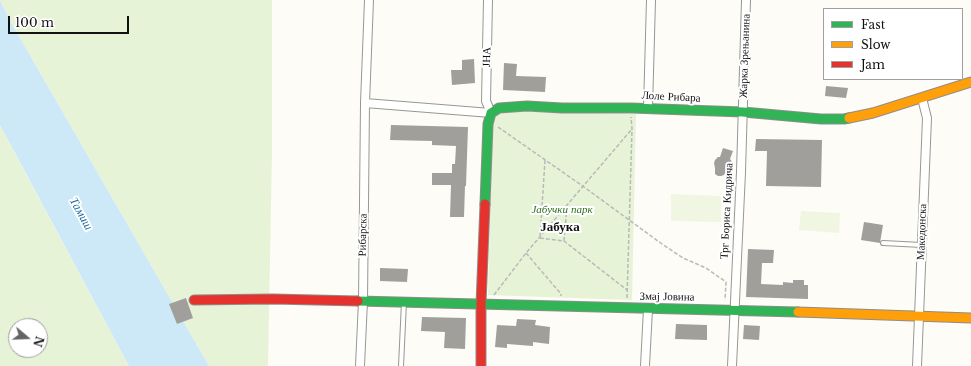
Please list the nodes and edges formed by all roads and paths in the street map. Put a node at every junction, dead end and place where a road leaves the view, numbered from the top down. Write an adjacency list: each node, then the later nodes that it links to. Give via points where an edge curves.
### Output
1 (369, 0): 7 (street, Рибарска)
2 (488, 0): 11 (street, ЈНА, via 486,101)
3 (651, 0): 9 (street)
4 (746, 0): 10 (street, Жарка Зрењанина)
5 (971, 82): 6 (street, Лоле Рибара)
6 (922, 98): 10 (street, Лоле Рибара, via 844,119); 21 (street, Македонска, via 927,118)
7 (365, 103): 11 (street, Лоле Рибара); 25 (street, Рибарска)
8 (631, 108): 9 (street, Лоле Рибара); 11 (street, Лоле Рибара, via 527,106 499,108); 13 (path)
9 (648, 108): 10 (street, Лоле Рибара)
10 (743, 112): 33 (street, Трг Бориса Кидрича)
11 (491, 113): 12 (street)
12 (488, 124): 14 (path, via 499,128); 27 (street)
13 (632, 129): 15 (path); 17 (path)
14 (545, 160): 15 (path); 18 (path)
15 (583, 186): 16 (path); 17 (path)
16 (567, 205): 18 (path); 19 (path)
17 (629, 220): 23 (path); 32 (path, via 683,258 706,268 726,282)
18 (540, 238): 19 (path); 22 (path)
19 (564, 242): 23 (path)
20 (883, 243): 21 (lane)
21 (922, 245): 34 (street, Македонска)
22 (526, 253): 28 (path, via 494,293); 29 (path, via 561,294)
23 (627, 290): 30 (path)
24 (194, 300): 25 (street, Змај Јовина)
25 (363, 301): 26 (street, Змај Јовина); 36 (street, Рибарска)
26 (404, 302): 27 (street, Змај Јовина); 37 (lane)
27 (481, 304): 28 (street, Змај Јовина); 38 (street)
28 (494, 304): 29 (street, Змај Јовина)
29 (561, 306): 30 (street, Змај Јовина)
30 (627, 308): 31 (street, Змај Јовина)
31 (648, 308): 32 (street, Змај Јовина); 39 (street)
32 (724, 310): 33 (street, Змај Јовина)
33 (735, 310): 34 (street, Змај Јовина); 40 (street, Трг Бориса Кидрича)
34 (918, 317): 35 (street, Змај Јовина); 41 (street, Македонска)
35 (971, 318)
36 (360, 366)
37 (401, 366)
38 (482, 366)
39 (645, 366)
40 (732, 366)
41 (917, 366)

